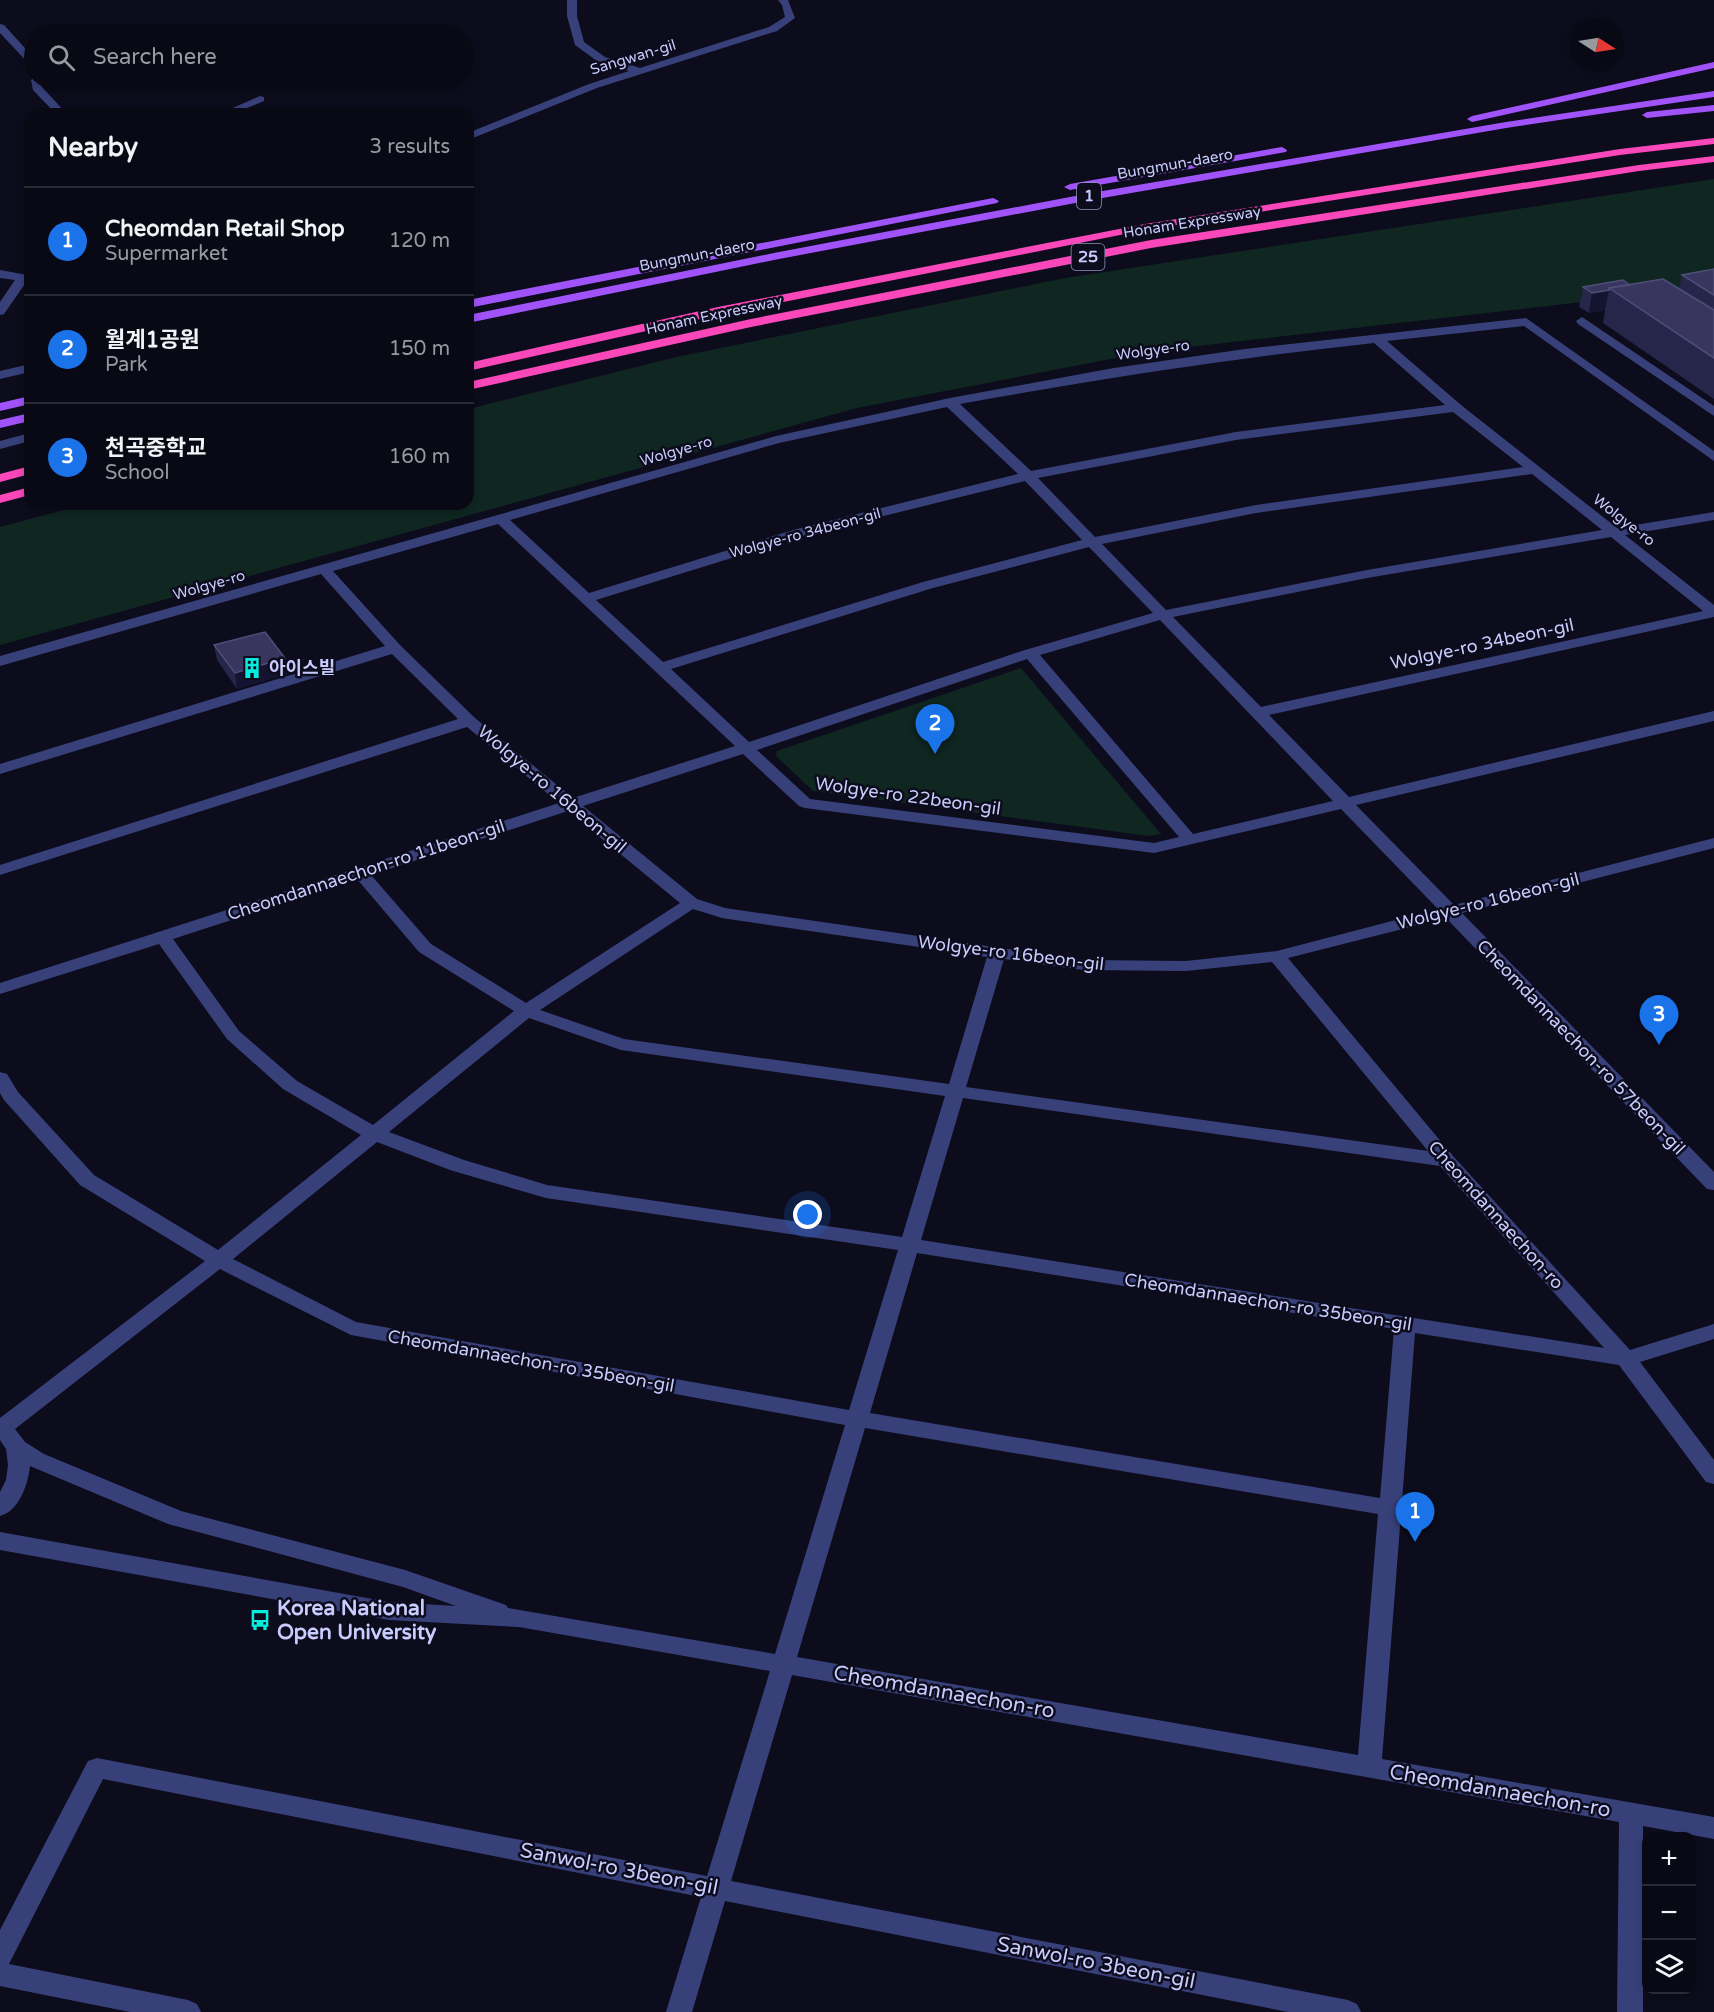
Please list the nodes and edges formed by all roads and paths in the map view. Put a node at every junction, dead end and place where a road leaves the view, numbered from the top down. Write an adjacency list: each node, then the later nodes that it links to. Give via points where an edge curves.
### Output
1 (572, 0): 6 (street, via 570,11 579,43 601,59)
2 (783, 0): 6 (street, Sangwan-gil, via 790,18 773,29)
3 (0, 27): 4 (street)
4 (24, 52)
5 (1714, 65): 14 (main road)
6 (642, 72): 15 (street, Sangwan-gil, via 593,86)
7 (1714, 84): 14 (main road, Bungmun-daero / 1)
8 (39, 90): 11 (street)
9 (1714, 94): 16 (main road, Bungmun-daero / 1)
10 (260, 99): 12 (street)
11 (56, 108)
12 (238, 108)
13 (1714, 108): 16 (main road, via 1525,133)
14 (1472, 119): 19 (main road, Bungmun-daero / 1)
15 (474, 135)
16 (1440, 136): 25 (main road, Bungmun-daero / 1, via 1087,196)
17 (1714, 141): 27 (highway, Honam Expressway / 25, via 1620,152 1144,227 718,310)
18 (1714, 159): 30 (highway, Honam Expressway / 25, via 1151,244 751,323)
19 (1058, 189)
20 (1011, 198): 22 (main road, Bungmun-daero)
21 (0, 274): 23 (street, via 23,278)
22 (474, 303)
23 (0, 311)
24 (1604, 317): 35 (street, via 1582,321)
25 (474, 318)
26 (1376, 338): 32 (street, Wolgye-ro, via 1124,371); 34 (street, Wolgye-ro); 40 (street, Wolgye-ro, via 1526,322)
27 (474, 366)
28 (24, 369): 29 (street)
29 (0, 375)
30 (474, 385)
31 (24, 401): 33 (main road)
32 (950, 402): 43 (street); 48 (street, Wolgye-ro, via 776,440)
33 (0, 407)
34 (1456, 408): 41 (street, Wolgye-ro); 43 (street, Wolgye-ro 34beon-gil, via 1236,436)
35 (1714, 412)
36 (24, 418): 37 (main road)
37 (0, 424)
38 (24, 439): 39 (street)
39 (0, 445)
40 (1714, 457)
41 (1534, 470): 49 (street, Wolgye-ro); 50 (street, via 1306,500)
42 (24, 471): 44 (highway)
43 (1028, 476): 50 (street); 52 (street, Wolgye-ro 34beon-gil, via 798,533)
44 (0, 477)
45 (24, 493): 46 (highway)
46 (0, 499)
47 (1714, 516): 49 (street)
48 (500, 518): 51 (street, Wolgye-ro); 52 (street, Wolgye-ro 22beon-gil)
49 (1615, 534): 53 (street, Wolgye-ro); 54 (street, via 1367,574)
50 (1092, 542): 54 (street); 58 (street, via 883,597)
51 (324, 569): 55 (street, Wolgye-ro 16beon-gil); 57 (street, Wolgye-ro)
52 (585, 599): 58 (street, Wolgye-ro 22beon-gil)
53 (1714, 613): 59 (street, Wolgye-ro 34beon-gil)
54 (1162, 615): 56 (street); 59 (street)
55 (395, 648): 61 (street, Wolgye-ro 16beon-gil); 63 (street)
56 (1030, 653): 62 (street); 66 (street)
57 (0, 661)
58 (660, 668): 62 (street, Wolgye-ro 22beon-gil)
59 (1257, 713): 64 (street)
60 (1714, 716): 64 (street)
61 (469, 721): 65 (street, Wolgye-ro 16beon-gil); 68 (street, Wolgye-ro 16beon-gil)
62 (746, 748): 65 (street, Cheomdannaechon-ro 11beon-gil); 66 (street, Wolgye-ro 22beon-gil, via 805,803 1154,848)
63 (0, 769)
64 (1344, 803): 66 (street, Wolgye-ro 22beon-gil); 71 (street)
65 (570, 804): 69 (street, Cheomdannaechon-ro 11beon-gil); 70 (street, Wolgye-ro 16beon-gil)
66 (1189, 839)
67 (1714, 843): 71 (street, Wolgye-ro 16beon-gil)
68 (0, 870)
69 (360, 872): 72 (street, Cheomdannaechon-ro 11beon-gil); 76 (street, via 425,948)
70 (691, 903): 73 (street, Wolgye-ro 16beon-gil, via 722,914); 76 (street)
71 (1449, 910): 74 (street, Wolgye-ro 16beon-gil); 81 (street, Cheomdannaechon-ro 57beon-gil)
72 (162, 936): 75 (street, Cheomdannaechon-ro 11beon-gil); 79 (street, via 233,1035 290,1085)
73 (997, 954): 74 (street, Wolgye-ro 16beon-gil, via 1083,965 1163,966); 78 (street)
74 (1276, 956): 80 (street, Cheomdannaechon-ro)
75 (0, 989)
76 (526, 1011): 78 (street, via 621,1044); 79 (street)
77 (0, 1078): 83 (street, via 11,1096 87,1180)
78 (956, 1091): 80 (street); 82 (street)
79 (373, 1133): 82 (street, Cheomdannaechon-ro 35beon-gil, via 457,1165 546,1191); 83 (street)
80 (1446, 1160): 86 (street, Cheomdannaechon-ro)
81 (1714, 1184)
82 (909, 1245): 84 (street, Cheomdannaechon-ro 35beon-gil); 87 (street)
83 (219, 1260): 87 (street, Cheomdannaechon-ro 35beon-gil, via 351,1328); 88 (street)
84 (1405, 1324): 86 (street, Cheomdannaechon-ro 35beon-gil); 92 (street, Cheomdannaechon-ro)
85 (1714, 1331): 86 (street)
86 (1626, 1359): 90 (street, Cheomdannaechon-ro)
87 (858, 1419): 92 (street, Cheomdannaechon-ro 35beon-gil); 95 (street)
88 (0, 1429): 89 (street)
89 (17, 1448): 91 (street, via 21,1466 16,1486); 94 (street, via 36,1460 176,1518 405,1579)
90 (1714, 1476)
91 (0, 1508)
92 (1391, 1508): 96 (street, Cheomdannaechon-ro)
93 (0, 1541): 94 (street, via 389,1611)
94 (519, 1618): 95 (street, Cheomdannaechon-ro)
95 (784, 1663): 96 (street, Cheomdannaechon-ro); 99 (street)
96 (1369, 1767): 97 (street, Cheomdannaechon-ro)
97 (1631, 1815): 98 (street, Cheomdannaechon-ro); 105 (street, Cheomdannaechon-ro)
98 (1714, 1828)
99 (716, 1888): 100 (street, Sanwol-ro 3beon-gil, via 97,1768); 103 (street); 104 (street, Sanwol-ro 3beon-gil)
100 (0, 1956)
101 (0, 1974): 102 (street)
102 (188, 2012)
103 (679, 2012)
104 (1348, 2012)
105 (1630, 2012)

